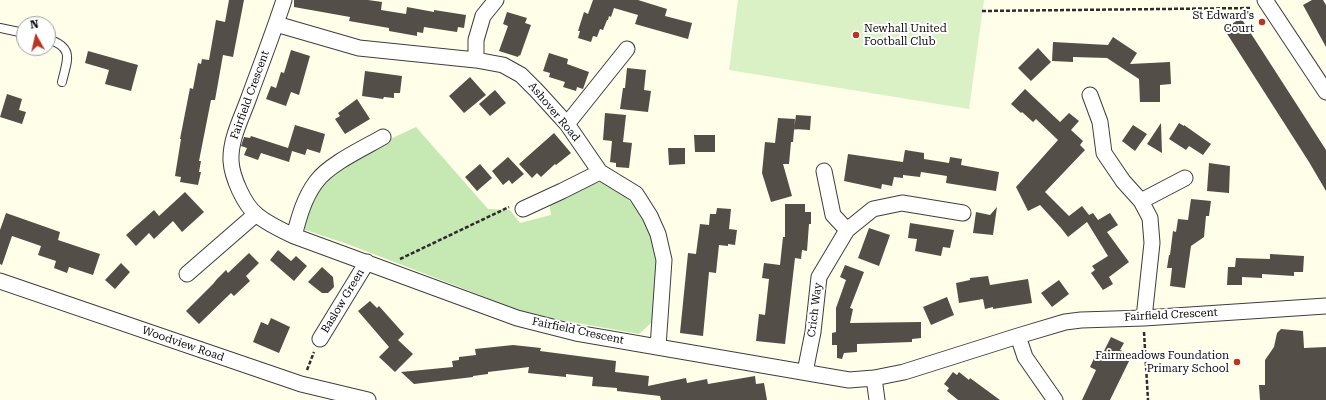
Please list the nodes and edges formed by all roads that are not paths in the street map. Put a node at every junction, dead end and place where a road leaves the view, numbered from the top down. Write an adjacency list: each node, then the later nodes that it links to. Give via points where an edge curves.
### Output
1 (284, 0): 4 (street, Fairfield Crescent)
2 (496, 0): 9 (street, via 483,16 476,40)
3 (1268, 4): 11 (street)
4 (276, 24): 9 (street, Ashover Road, via 359,48); 21 (street, Fairfield Crescent, via 233,141 231,162 237,183 244,200)
5 (0, 28): 6 (lane)
6 (16, 31)
7 (56, 42): 10 (lane, via 65,48 68,56)
8 (627, 48): 13 (street)
9 (476, 60): 13 (street, Ashover Road, via 503,65 521,75)
10 (62, 82)
11 (1326, 92)
12 (1090, 95): 18 (street, via 1100,122 1104,153 1123,181)
13 (567, 124): 16 (street, Ashover Road)
14 (383, 137): 23 (street, via 331,168 316,181 304,201)
15 (824, 171): 22 (street, via 832,215)
16 (600, 172): 19 (street); 31 (street, Ashover Road, via 636,194 658,234 664,260)
17 (1185, 178): 18 (street)
18 (1141, 200): 28 (street, via 1150,218 1152,243)
19 (522, 209)
20 (963, 213): 22 (street, Crich Way, via 902,203 873,209)
21 (256, 214): 23 (street, Fairfield Crescent); 25 (street)
22 (847, 230): 32 (street, Crich Way, via 819,277 813,332)
23 (294, 236): 24 (street, Fairfield Crescent)
24 (366, 262): 30 (street, Baslow Green); 31 (street, Fairfield Crescent, via 517,318 576,333)
25 (187, 274)
26 (0, 281): 34 (street, Woodview Road, via 302,384)
27 (1326, 306): 28 (street, Fairfield Crescent)
28 (1144, 318): 29 (street, Fairfield Crescent, via 1065,322)
29 (1018, 336): 33 (street, Fairfield Crescent, via 904,372); 36 (street, via 1025,357)
30 (320, 339)
31 (658, 347): 32 (street, Fairfield Crescent)
32 (805, 372): 33 (street, Fairfield Crescent, via 849,380)
33 (874, 378): 35 (street)
34 (368, 400)
35 (877, 400)
36 (1054, 400)

